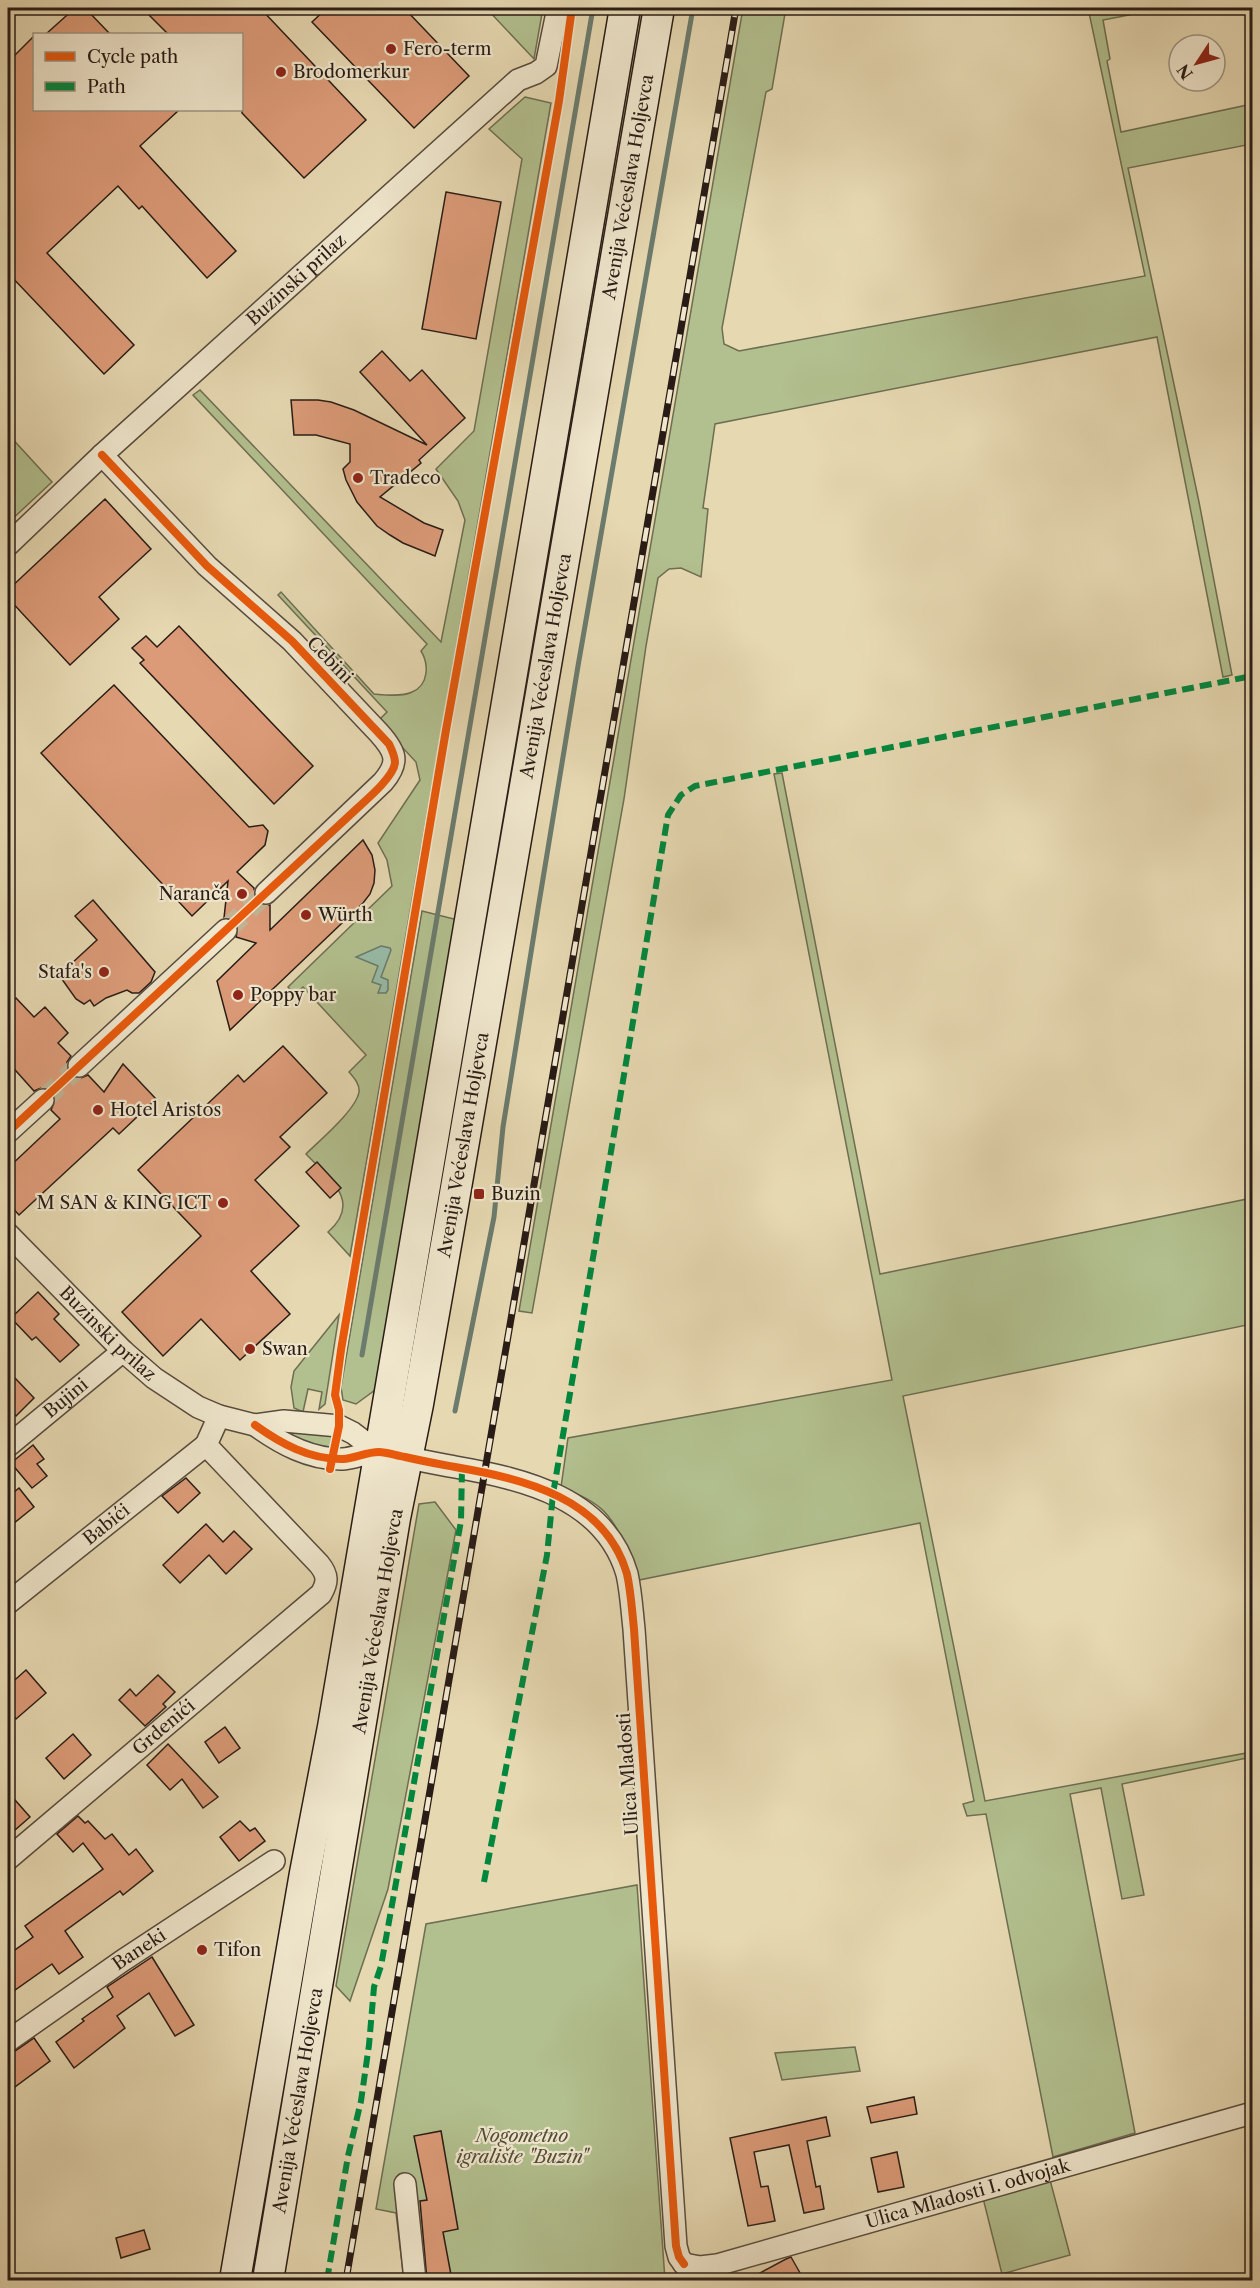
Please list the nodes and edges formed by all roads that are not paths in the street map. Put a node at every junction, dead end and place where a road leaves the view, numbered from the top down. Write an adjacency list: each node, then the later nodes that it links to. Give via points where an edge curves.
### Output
1 (558, 8): 4 (street, Buzinski prilaz, via 546,66 518,80)
2 (624, 8): 17 (main road, Avenija Većeslava Holjevca)
3 (659, 8): 17 (main road, Avenija Većeslava Holjevca, via 446,1245)
4 (102, 455): 5 (street, Buzinski prilaz); 6 (street, Cebini, via 207,566 292,641 389,744 393,754 395,763 383,782)
5 (8, 545)
6 (266, 893)
7 (226, 930): 8 (street)
8 (79, 1066)
9 (43, 1100): 10 (street)
10 (8, 1132)
11 (8, 1234): 12 (street, Buzinski prilaz)
12 (123, 1351): 13 (street, Buzinski prilaz, via 175,1393); 16 (street, Bujini)
13 (219, 1416): 14 (street, Buzinski prilaz); 15 (street)
14 (255, 1425): 17 (street, Buzinski prilaz, via 284,1421 339,1426); 17 (street, Buzinski prilaz, via 298,1451 332,1458)
15 (206, 1444): 18 (street, Babići); 19 (street, Grdenići, via 325,1572 327,1580 321,1594)
16 (8, 1446)
17 (393, 1455): 24 (street, Ulica Mladosti, via 485,1472 527,1484 576,1505 604,1530 622,1560 634,1629 676,2246); 25 (main road, Avenija Većeslava Holjevca, via 305,1874); 26 (main road, Avenija Većeslava Holjevca, via 395,1518)
18 (8, 1603)
19 (8, 1859)
20 (274, 1861): 21 (street, Baneki)
21 (8, 2041)
22 (1252, 2113): 24 (street, Ulica Mladosti I. odvojak)
23 (405, 2184): 27 (street)
24 (681, 2272)
25 (236, 2280)
26 (268, 2280)
27 (415, 2280)

